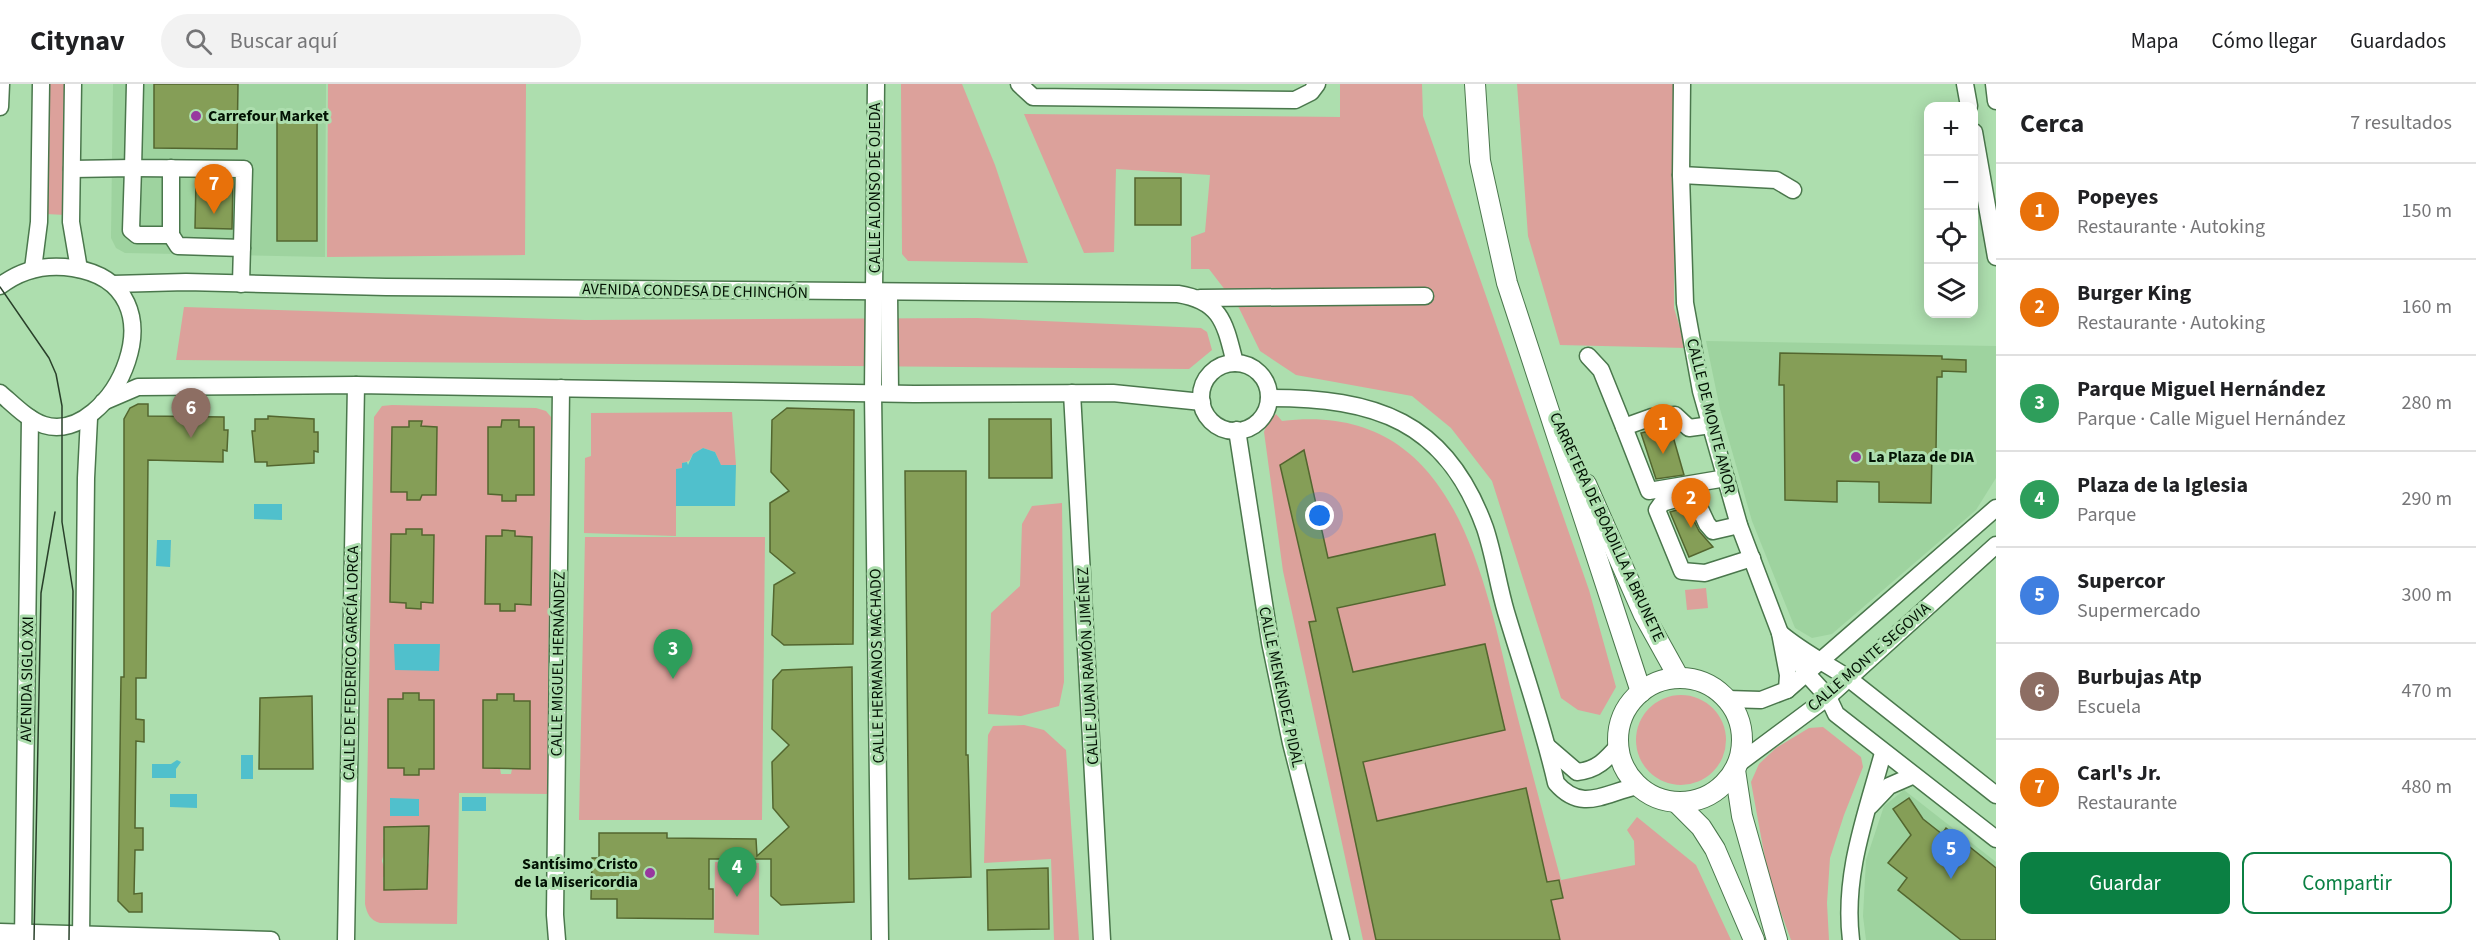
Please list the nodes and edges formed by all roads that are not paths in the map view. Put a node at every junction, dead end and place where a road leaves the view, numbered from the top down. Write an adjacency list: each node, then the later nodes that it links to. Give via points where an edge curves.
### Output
1 (1, 84): 14 (street)
2 (41, 84): 24 (street, via 39,222)
3 (73, 84): 18 (street)
4 (135, 84): 16 (street)
5 (876, 84): 29 (street, CALLE ALONSO DE OJEDA)
6 (1019, 84): 7 (street, via 1033,97 1294,100 1311,92)
7 (1317, 84)
8 (1475, 84): 34 (main road, CARRETERA DE BOADILLA A BRUNETE, via 1480,161 1490,215)
9 (1682, 84): 19 (street, CALLE DE MONTE AMOR)
10 (1965, 84): 13 (street)
11 (1994, 84): 12 (street)
12 (1996, 101)
13 (1968, 102)
14 (0, 107)
15 (1978, 155): 23 (street)
16 (133, 168): 17 (street); 18 (street); 21 (street, via 131,231 137,235)
17 (171, 168): 21 (street); 22 (street, via 244,169)
18 (72, 169): 25 (street, via 71,222)
19 (1680, 175): 20 (street, via 1776,180); 45 (street, CALLE DE MONTE AMOR, via 1685,303)
20 (1793, 190)
21 (171, 235): 22 (street, via 178,246 187,248)
22 (242, 248): 27 (street)
23 (1996, 257)
24 (33, 269): 25 (street); 28 (street)
25 (78, 269): 26 (street)
26 (113, 284): 27 (street, AVENIDA CONDESA DE CHINCHÓN); 41 (street, via 129,304 133,330 124,365)
27 (241, 284): 29 (street, AVENIDA CONDESA DE CHINCHÓN)
28 (0, 286)
29 (882, 293): 31 (street, AVENIDA CONDESA DE CHINCHÓN, via 1178,294); 38 (street, CALLE ALONSO DE OJEDA)
30 (1425, 296): 31 (street, AVENIDA CONDESA DE CHINCHÓN)
31 (1200, 298): 33 (street, via 1213,307 1225,326)
32 (1588, 356): 46 (street, via 1601,370)
33 (1235, 363): 40 (street, via 1256,369 1263,377); 42 (street, via 1210,375)
34 (1537, 374): 58 (main road, CARRETERA DE BOADILLA A BRUNETE, via 1644,615); 61 (main road, CARRETERA DE BOADILLA A BRUNETE)
35 (356, 385): 36 (street); 41 (street, via 138,387); 79 (street, CALLE DE FEDERICO GARCÍA LORCA)
36 (561, 388): 38 (street); 80 (street, CALLE MIGUEL HERNÁNDEZ)
37 (0, 393): 43 (street)
38 (882, 393): 39 (street); 81 (street, CALLE HERMANOS MACHADO)
39 (1072, 393): 42 (street); 82 (street, CALLE JUAN RAMÓN JIMÉNEZ)
40 (1269, 398): 47 (street, via 1256,424); 65 (street, via 1344,401 1372,407 1399,419 1442,454 1467,487 1485,528)
41 (104, 402): 44 (street)
42 (1202, 402): 47 (street, via 1211,420)
43 (30, 418): 44 (street, via 55,427); 75 (street, AVENIDA SIGLO XXI)
44 (89, 418): 76 (street)
45 (1711, 425): 46 (street, via 1689,428 1675,415 1652,417); 48 (street, CALLE DE MONTE AMOR)
46 (1624, 428): 49 (street)
47 (1237, 430): 83 (street, CALLE MENÉNDEZ PIDAL, via 1270,642)
48 (1726, 478): 49 (street); 52 (street, CALLE DE MONTE AMOR)
49 (1649, 491): 51 (street)
50 (1996, 508): 56 (street, CALLE MONTE SEGOVIA)
51 (1657, 510): 52 (street, via 1662,502 1693,494 1713,531); 54 (street, via 1682,571 1705,573)
52 (1739, 525): 54 (street, CALLE DE MONTE AMOR)
53 (1996, 545): 59 (street, CALLE MONTE SEGOVIA)
54 (1752, 558): 55 (street, CALLE DE MONTE AMOR)
55 (1780, 633): 56 (street); 57 (street, CALLE DE MONTE AMOR); 60 (street, CALLE DE MONTE AMOR)
56 (1822, 661): 57 (street, CALLE MONTE SEGOVIA); 59 (street)
57 (1807, 674): 60 (street, CALLE MONTE SEGOVIA); 62 (street, CALLE DE MONTE AMOR)
58 (1679, 678): 61 (main road, via 1659,682); 63 (main road, via 1713,687)
59 (1848, 678): 62 (street, CALLE MONTE SEGOVIA); 70 (street)
60 (1787, 690): 63 (street, CALLE MONTE SEGOVIA, via 1761,700)
61 (1641, 692): 64 (main road, via 1623,716)
62 (1828, 697): 66 (street, CALLE DE MONTE AMOR, via 1836,714); 67 (street, CALLE MONTE SEGOVIA)
63 (1727, 699): 67 (main road, via 1735,710 1742,737)
64 (1619, 745): 65 (street, via 1604,762 1590,771 1577,772); 69 (main road, via 1626,770)
65 (1548, 747): 69 (street, via 1556,783 1580,801)
66 (1883, 753): 68 (street, CALLE DE MONTE AMOR); 72 (street)
67 (1736, 767): 71 (main road, via 1710,795); 84 (main road, via 1742,816)
68 (1912, 776): 72 (street, via 1889,786); 73 (street, CALLE DE MONTE AMOR)
69 (1638, 786): 71 (main road)
70 (1996, 795)
71 (1676, 802): 77 (main road, via 1701,827 1715,849)
72 (1868, 809): 85 (street, via 1854,853 1848,903)
73 (1996, 839)
74 (0, 932): 75 (street)
75 (23, 936): 76 (street)
76 (81, 937): 78 (street)
77 (1752, 938)
78 (271, 940)
79 (346, 940)
80 (557, 940)
81 (880, 940)
82 (1102, 940)
83 (1341, 940)
84 (1777, 940)
85 (1851, 940)

